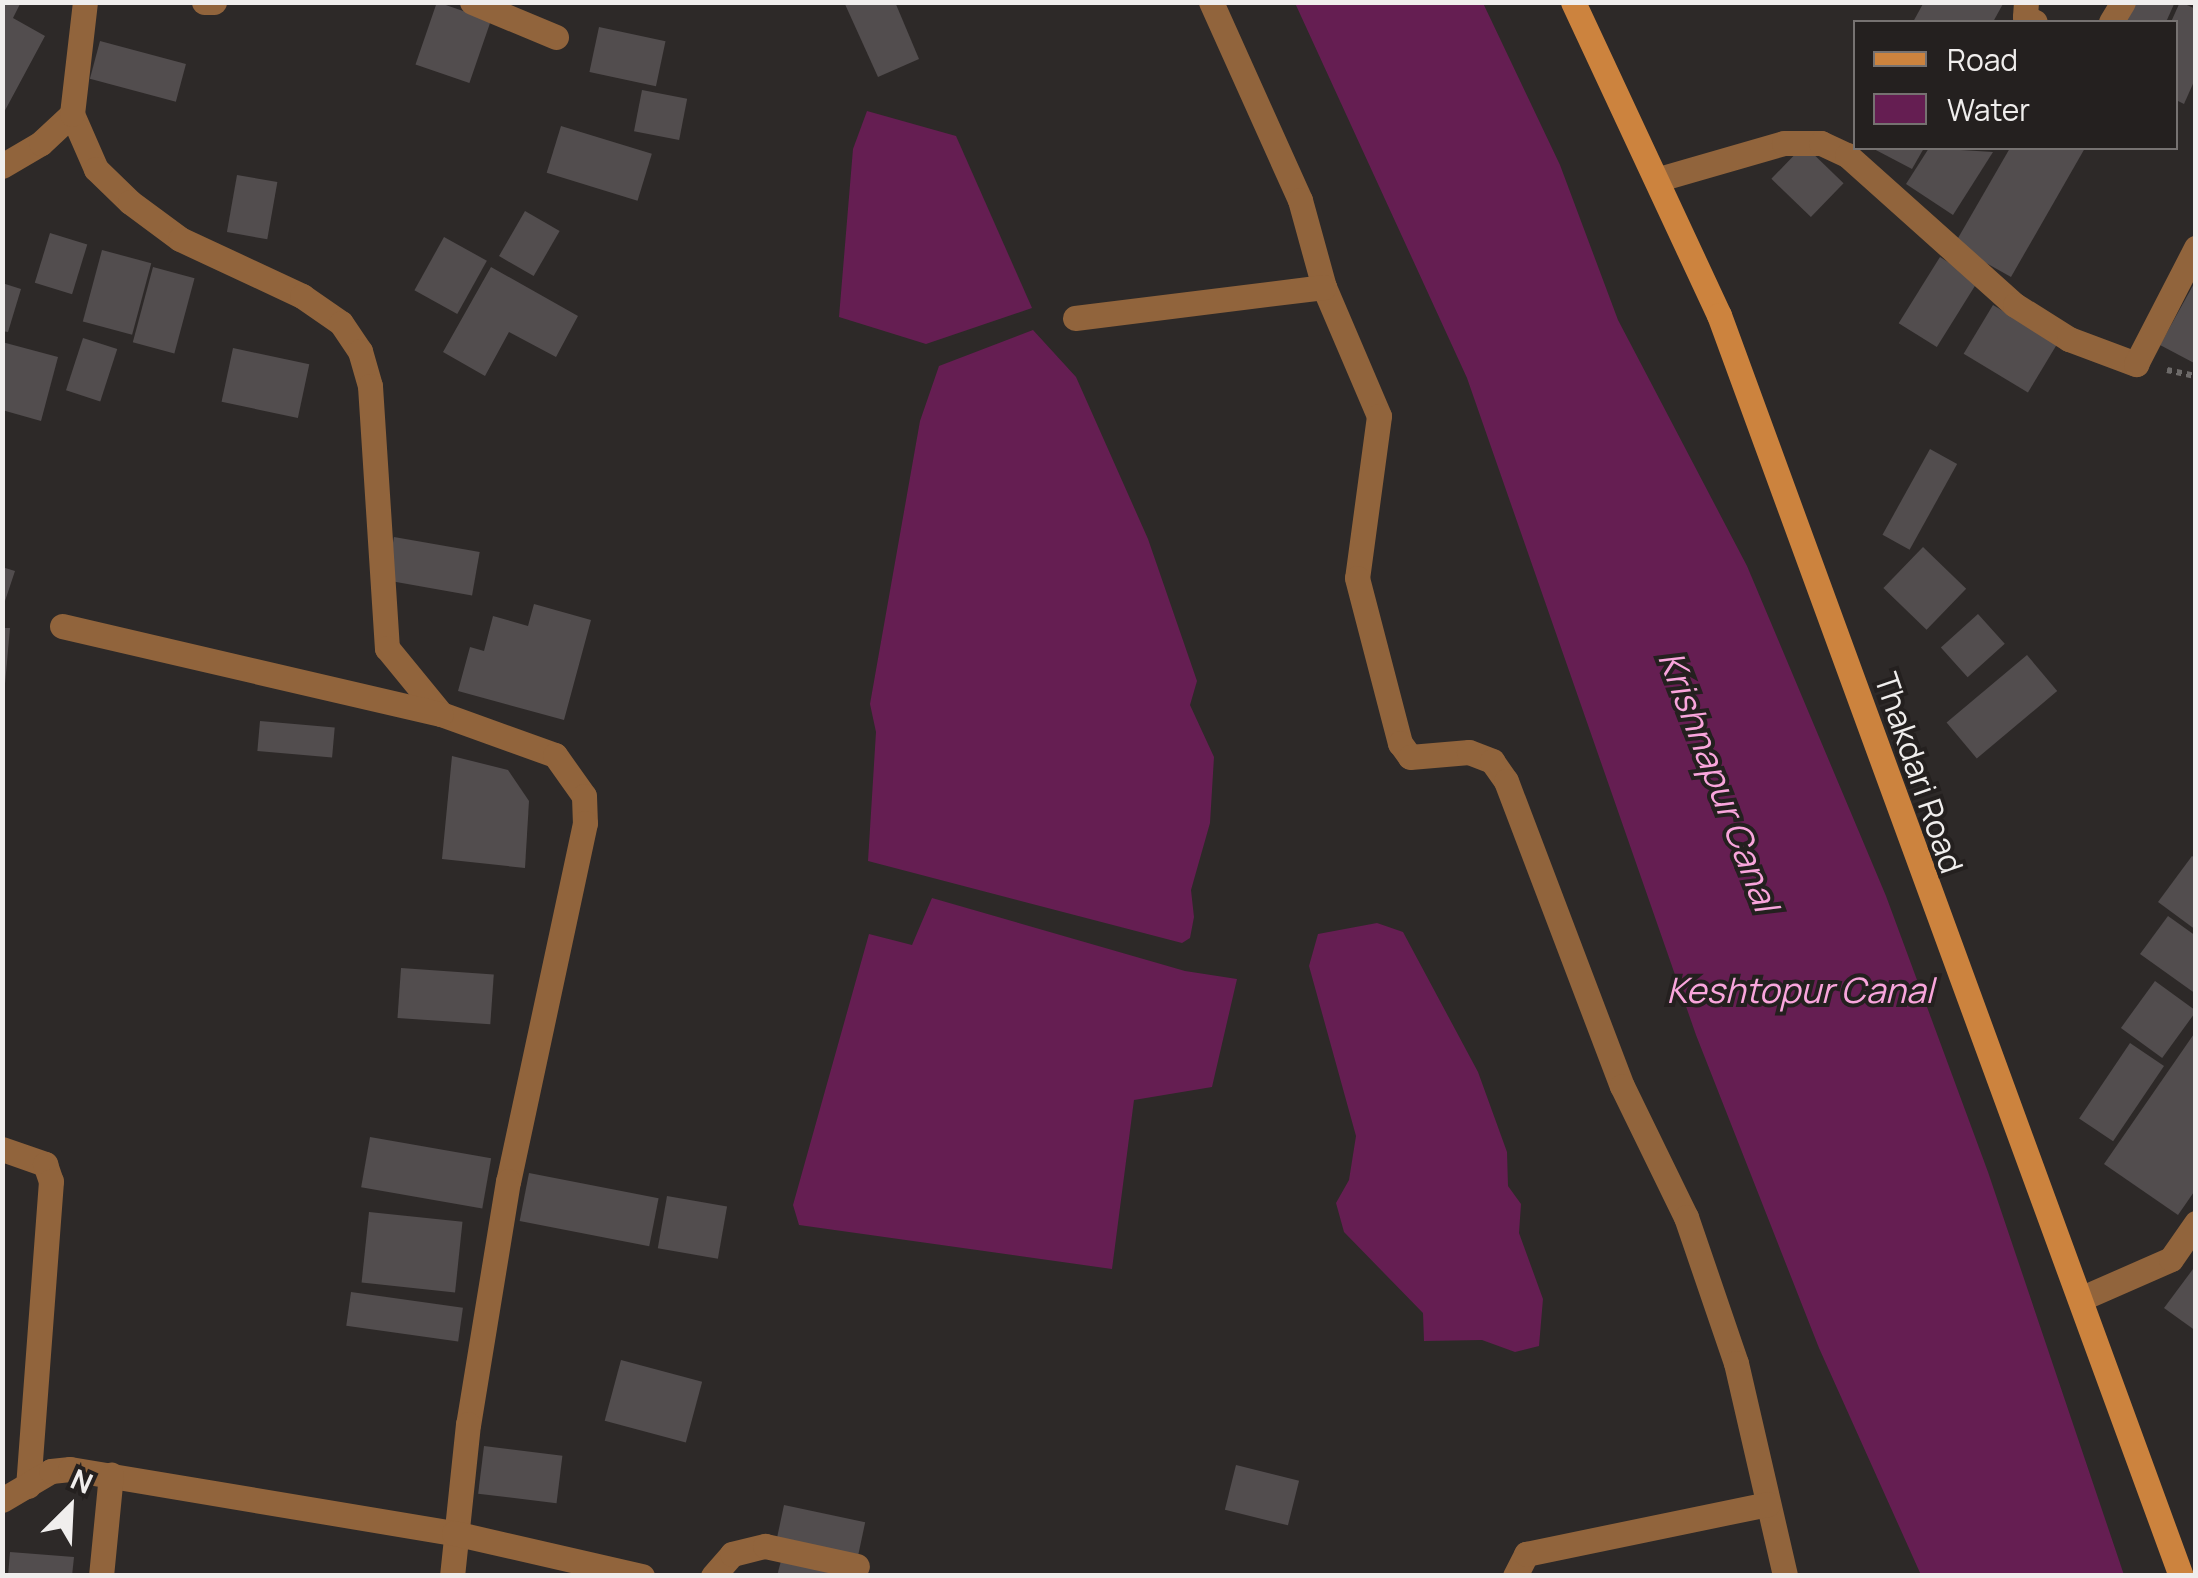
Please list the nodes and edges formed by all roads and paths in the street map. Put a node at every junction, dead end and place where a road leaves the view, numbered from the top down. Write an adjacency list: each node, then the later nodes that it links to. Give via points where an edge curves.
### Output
1 (85, 2): 8 (street)
2 (204, 2): 3 (street)
3 (214, 2)
4 (472, 2): 7 (street)
5 (1210, 2): 12 (street, via 1300,200)
6 (1573, 2): 10 (street, Thakdari Road)
7 (556, 37)
8 (72, 114): 9 (street); 15 (street, via 96,169 130,202 180,239 302,296 341,323 360,351 370,386 387,648)
9 (2, 166)
10 (1659, 179): 11 (street, via 1784,143 1820,143 1847,155 2015,304 2069,340 2136,364); 18 (street, Thakdari Road, via 1720,316)
11 (2196, 248)
12 (1324, 287): 13 (street); 22 (street, via 1379,416 1357,578 1400,743 1410,757 1469,752 1492,761 1506,781 1622,1086 1686,1217 1736,1363)
13 (1075, 318)
14 (62, 626): 15 (street)
15 (441, 714): 23 (street, via 555,755 576,776 586,823 508,1180)
16 (2, 1149): 20 (street, via 45,1164 51,1182)
17 (2196, 1224): 18 (street, via 2170,1259)
18 (2080, 1299): 31 (street, Thakdari Road)
19 (111, 1474): 20 (street, via 51,1471); 23 (street); 25 (street)
20 (28, 1486): 21 (street)
21 (2, 1500)
22 (1768, 1504): 29 (street, via 1526,1554); 30 (street)
23 (454, 1534): 26 (street); 27 (street)
24 (858, 1566): 28 (street, via 765,1546 732,1554)
25 (101, 1576)
26 (452, 1576)
27 (642, 1576)
28 (714, 1576)
29 (1515, 1576)
30 (1785, 1576)
31 (2180, 1576)

